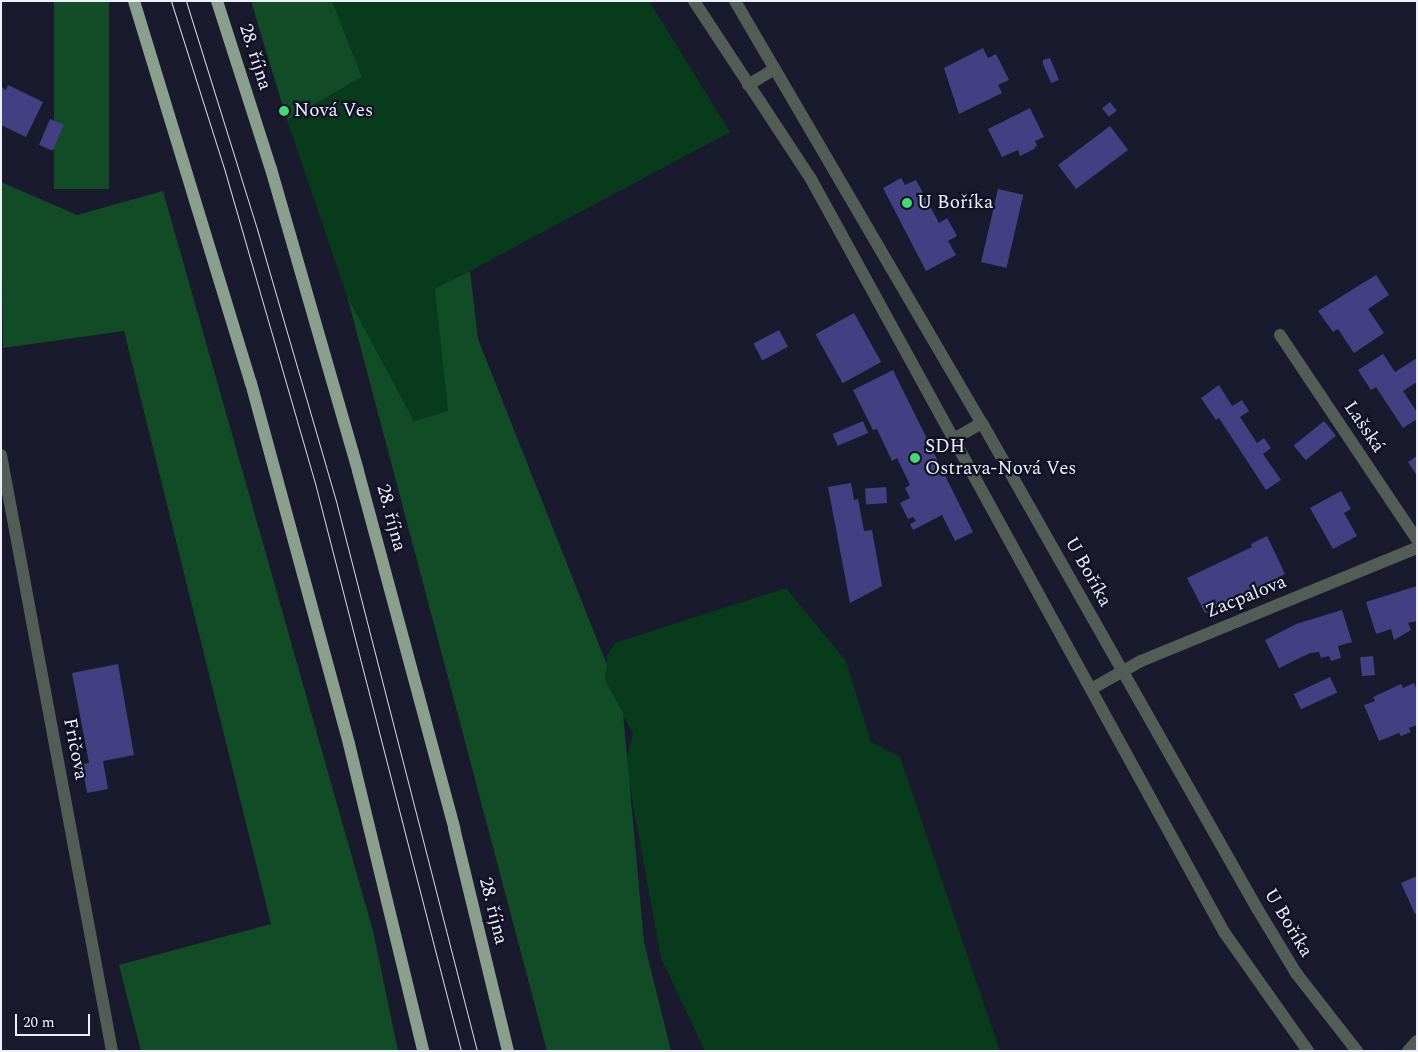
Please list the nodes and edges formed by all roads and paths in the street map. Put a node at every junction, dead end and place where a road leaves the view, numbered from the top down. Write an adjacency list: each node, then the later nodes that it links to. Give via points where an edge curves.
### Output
1 (134, 1): 17 (main road, via 251,384 349,744)
2 (217, 1): 18 (main road, 28. října, via 271,169 356,461 449,809)
3 (694, 1): 6 (street)
4 (735, 1): 5 (street, U Boříka)
5 (775, 69): 6 (street); 8 (street, U Boříka)
6 (748, 84): 9 (street, via 811,179)
7 (1280, 335): 11 (street, Lašská)
8 (982, 423): 9 (street); 13 (street, U Boříka)
9 (952, 440): 14 (street)
10 (1, 455): 16 (street, Fričova)
11 (1417, 540)
12 (1417, 548): 13 (street, Zacpalova)
13 (1122, 670): 14 (street, Zacpalova); 20 (street, U Boříka, via 1296,973)
14 (1093, 688): 19 (street, via 1224,932)
15 (1417, 1040): 21 (street)
16 (112, 1051)
17 (423, 1051)
18 (508, 1051)
19 (1308, 1051)
20 (1357, 1051)
21 (1408, 1051)

